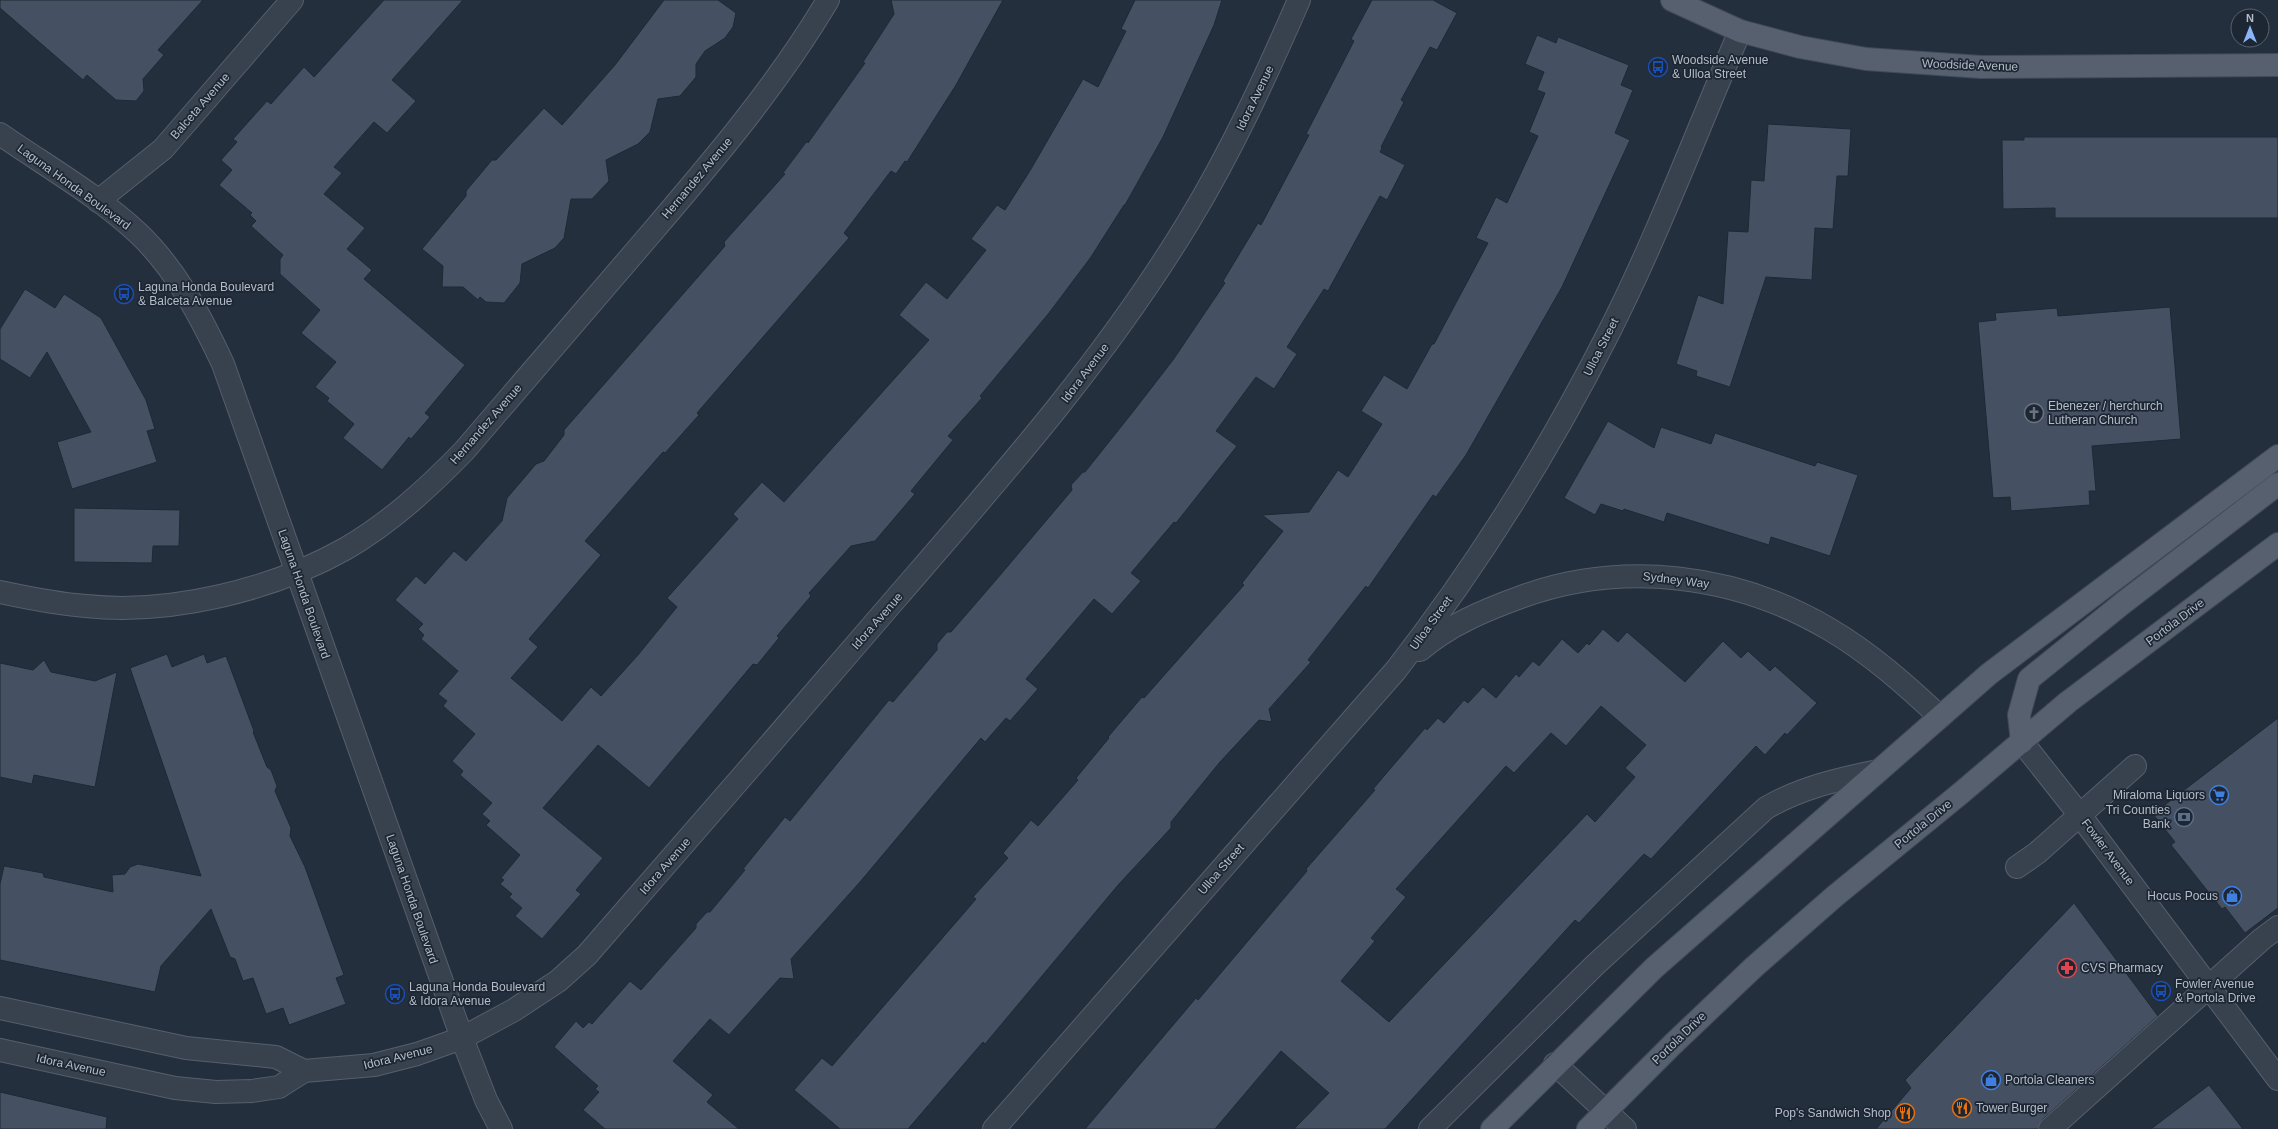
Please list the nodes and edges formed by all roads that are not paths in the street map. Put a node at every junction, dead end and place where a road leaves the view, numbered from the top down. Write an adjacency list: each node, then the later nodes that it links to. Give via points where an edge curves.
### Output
1 (292, 0): 8 (street, Balceta Avenue, via 163,149)
2 (828, 0): 12 (street, Hernandez Avenue, via 810,30 726,146 464,451 427,490 386,522 345,549)
3 (1299, 0): 24 (street, Idora Avenue, via 1268,72 1190,220 1098,357 1045,424 587,955 558,981 527,1002)
4 (1672, 0): 5 (main road, Woodside Avenue)
5 (1740, 31): 6 (main road, Woodside Avenue, via 1800,47 1866,59 1919,64 1981,67); 14 (street, Ulloa Street, via 1644,257 1608,335 1566,416 1481,552)
6 (2278, 65)
7 (0, 134): 8 (street, Laguna Honda Boulevard)
8 (98, 201): 12 (street, Laguna Honda Boulevard, via 138,233 178,281 204,323 223,364)
9 (2278, 456): 15 (main road, via 2026,644)
10 (2278, 484): 16 (main road, via 2029,679 2019,715)
11 (2278, 544): 16 (main road, Portola Drive, via 2068,702)
12 (297, 572): 13 (street, Hernandez Avenue, via 250,588 197,600 143,607 87,607); 24 (street, Laguna Honda Boulevard)
13 (0, 592)
14 (1396, 670): 15 (street, Sydney Way, via 1434,639 1464,620 1503,603 1574,581 1648,575 1730,588 1771,600 1810,618 1864,653); 31 (street, Ulloa Street)
15 (1940, 717): 18 (main road)
16 (2022, 742): 19 (street, Fowler Avenue); 29 (main road, Portola Drive, via 1835,896 1754,967)
17 (2135, 766): 19 (street)
18 (1878, 771): 26 (main road, via 1654,968); 32 (street, via 1789,795 1766,808 1595,965)
19 (2079, 814): 20 (street, via 2037,853); 22 (street, Fowler Avenue)
20 (2017, 867)
21 (2278, 927): 22 (street)
22 (2209, 986): 28 (street, Fowler Avenue); 36 (street)
23 (0, 1008): 27 (street, via 186,1048 276,1057)
24 (462, 1038): 27 (street, Idora Avenue, via 417,1054 374,1065); 30 (street, Laguna Honda Boulevard, via 486,1100)
25 (0, 1050): 27 (street, Idora Avenue, via 175,1088 216,1092 279,1087)
26 (1555, 1064): 29 (street); 33 (main road)
27 (304, 1071)
28 (2278, 1078)
29 (1606, 1111): 34 (main road, Portola Drive); 35 (street)
30 (501, 1129)
31 (994, 1129)
32 (1430, 1129)
33 (1492, 1129)
34 (1588, 1129)
35 (1625, 1129)
36 (2050, 1129)

